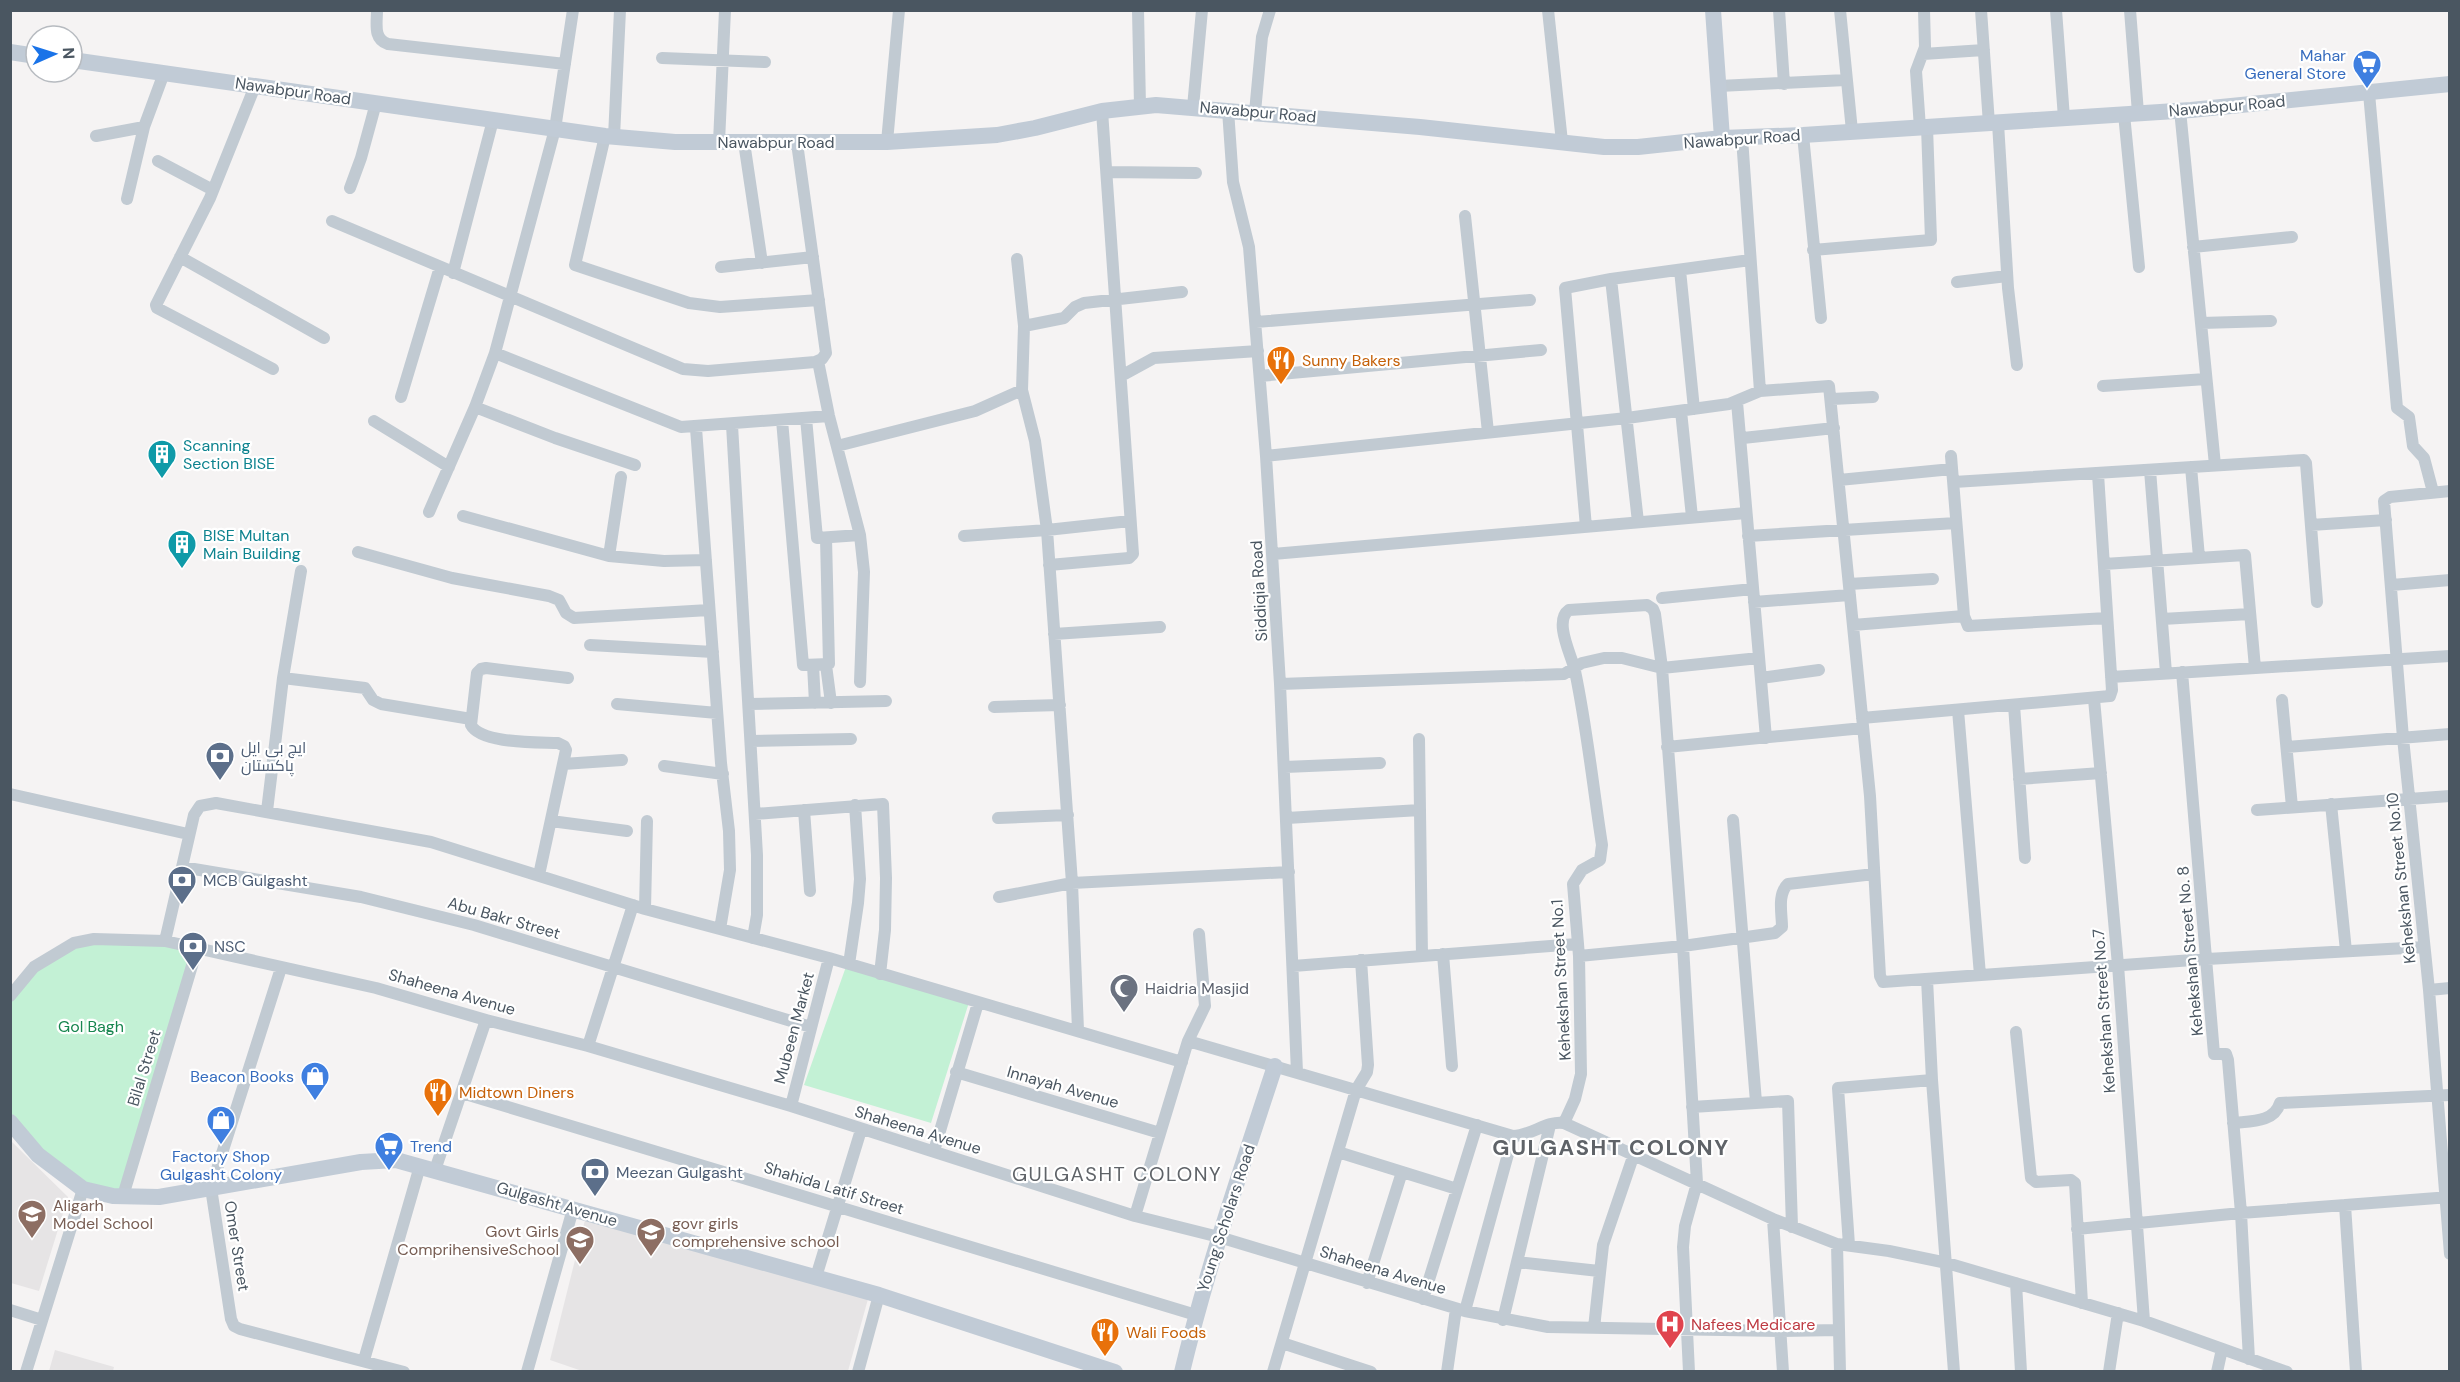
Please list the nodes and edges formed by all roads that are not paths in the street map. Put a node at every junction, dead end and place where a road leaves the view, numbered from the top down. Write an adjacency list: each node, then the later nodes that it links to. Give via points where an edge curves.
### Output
1 (377, 10): 24 (street, via 377,38 381,42)
2 (573, 10): 24 (street)
3 (620, 10): 49 (street)
4 (724, 10): 21 (street)
5 (899, 10): 54 (street)
6 (1138, 10): 33 (street)
7 (1202, 10): 34 (street)
8 (1270, 10): 38 (street, via 1262,37)
9 (1548, 10): 55 (street)
10 (1727, 10): 17 (street)
11 (1779, 10): 27 (street)
12 (1840, 10): 26 (street)
13 (1924, 10): 19 (street)
14 (1981, 10): 18 (street)
15 (2056, 10): 40 (street)
16 (2130, 10): 39 (street)
17 (1713, 11): 30 (street)
18 (1983, 50): 19 (street); 42 (street)
19 (1923, 54): 44 (street, via 1916,71)
20 (662, 58): 21 (street)
21 (723, 60): 23 (street); 52 (street)
22 (84, 62): 25 (street, Nawabpur Road)
23 (765, 62)
24 (565, 64): 45 (street)
25 (164, 73): 29 (street, Nawabpur Road); 43 (street)
26 (1846, 80): 27 (street); 46 (street)
27 (1784, 84): 30 (street)
28 (2450, 84): 31 (street, Nawabpur Road)
29 (255, 86): 32 (street, Nawabpur Road); 61 (street)
30 (1719, 86): 50 (street)
31 (2369, 93): 36 (street, Nawabpur Road); 138 (street, via 2397,408 2409,417 2413,446 2424,458)
32 (376, 103): 41 (street, Nawabpur Road); 60 (street)
33 (1140, 106): 34 (street, Nawabpur Road); 37 (street, Nawabpur Road)
34 (1193, 107): 35 (street, Nawabpur Road)
35 (1228, 110): 38 (street, Nawabpur Road); 89 (street, Siddiqia Road, via 1230,161 1249,247)
36 (2180, 110): 39 (street, Nawabpur Road); 66 (street)
37 (1102, 111): 54 (street, Nawabpur Road, via 997,135); 58 (street)
38 (1255, 112): 55 (street, Nawabpur Road)
39 (2131, 114): 40 (street, Nawabpur Road); 75 (street)
40 (2064, 118): 42 (street, Nawabpur Road)
41 (493, 120): 45 (street, Nawabpur Road); 77 (street)
42 (1993, 123): 44 (street, Nawabpur Road); 78 (street)
43 (144, 127): 48 (street); 62 (street)
44 (1924, 127): 46 (street, Nawabpur Road); 67 (street, via 1931,240)
45 (555, 129): 49 (street, Nawabpur Road); 82 (street)
46 (1852, 131): 47 (street, Nawabpur Road)
47 (1803, 135): 51 (street, Nawabpur Road); 67 (street)
48 (96, 136)
49 (610, 136): 52 (street, Nawabpur Road); 84 (street, via 575,264 689,303 709,306)
50 (1722, 138): 51 (street, Nawabpur Road); 55 (street, Nawabpur Road, via 1638,147)
51 (1742, 138): 71 (street)
52 (719, 142): 53 (street, Nawabpur Road)
53 (744, 142): 56 (street, Nawabpur Road); 72 (street)
54 (887, 142): 56 (street, Nawabpur Road)
55 (1562, 142)
56 (797, 143): 69 (street)
57 (158, 162): 61 (street)
58 (1107, 172): 59 (street); 83 (street)
59 (1196, 173)
60 (350, 188)
61 (213, 190): 68 (street)
62 (127, 199)
63 (1465, 216): 86 (street)
64 (332, 221): 73 (street)
65 (2292, 237): 66 (street)
66 (2193, 247): 90 (street)
67 (1814, 250): 87 (street)
68 (180, 257): 92 (street); 99 (street, via 156,301 157,308)
69 (813, 257): 72 (street); 84 (street)
70 (1017, 259): 91 (street)
71 (1750, 260): 76 (street); 105 (street)
72 (762, 263): 74 (street)
73 (440, 267): 77 (street); 106 (street)
74 (722, 267)
75 (2139, 267)
76 (1680, 270): 79 (street); 111 (street)
77 (453, 273): 82 (street)
78 (2007, 276): 80 (street); 98 (street)
79 (1611, 279): 115 (street); 118 (street, via 1569,286 1564,292)
80 (1957, 282)
81 (1182, 292): 83 (street)
82 (510, 298): 95 (street); 97 (street, via 683,369 708,371)
83 (1115, 299): 91 (street, via 1084,303 1064,318); 100 (street)
84 (819, 300): 97 (street, via 826,353)
85 (1530, 300): 86 (street)
86 (1474, 305): 89 (street); 96 (street)
87 (1821, 318)
88 (2271, 321): 90 (street)
89 (1256, 322): 94 (street, Siddiqia Road)
90 (2201, 323): 102 (street)
91 (1024, 326): 104 (street)
92 (324, 338)
93 (1540, 350): 96 (street)
94 (1258, 351): 100 (street, via 1154,358); 101 (street, Siddiqia Road)
95 (495, 353): 110 (street); 120 (street, via 681,427)
96 (1480, 356): 101 (street); 122 (street)
97 (818, 361): 113 (street)
98 (2017, 365)
99 (273, 369)
100 (1120, 376): 144 (street)
101 (1260, 376): 125 (street, Siddiqia Road)
102 (2206, 379): 103 (street); 128 (street)
103 (2103, 386)
104 (1022, 390): 124 (street, via 975,411); 150 (street, via 1035,441)
105 (1760, 391): 108 (street, via 1825,385 1829,386); 109 (street)
106 (401, 397)
107 (1873, 397): 108 (street)
108 (1832, 399): 121 (street)
109 (1737, 402): 111 (street); 140 (street)
110 (475, 407): 127 (street); 129 (street)
111 (1694, 409): 112 (street)
112 (1681, 411): 115 (street); 142 (street)
113 (829, 416): 114 (street); 124 (street)
114 (807, 418): 116 (street); 154 (street, via 816,536)
115 (1627, 418): 118 (street); 145 (street)
116 (782, 420): 119 (street); 185 (street, via 802,664)
117 (374, 421): 129 (street)
118 (1576, 424): 122 (street); 148 (street)
119 (732, 425): 120 (street); 205 (street)
120 (696, 428): 159 (street)
121 (1834, 428): 123 (street); 135 (street)
122 (1488, 432): 125 (street)
123 (1743, 438)
124 (837, 446): 151 (street)
125 (1266, 456): 156 (street, Siddiqia Road)
126 (1951, 456): 131 (street)
127 (635, 465)
128 (2215, 465): 130 (street); 147 (street, via 2304,460)
129 (449, 467): 139 (street)
130 (2191, 467): 132 (street); 158 (street)
131 (1952, 469): 135 (street); 136 (street)
132 (2150, 470): 133 (street); 160 (street)
133 (2098, 474): 136 (street); 161 (street)
134 (621, 477): 157 (street)
135 (1839, 480): 149 (street)
136 (1953, 482): 146 (street)
137 (2450, 491): 138 (street)
138 (2433, 492): 143 (street, Kehekshan Street No.10, via 2386,499)
139 (429, 512)
140 (1746, 513): 142 (street); 153 (street)
141 (463, 516): 157 (street)
142 (1692, 518): 145 (street)
143 (2386, 520): 147 (street); 166 (street, Kehekshan Street No.10)
144 (1130, 521): 150 (street); 162 (street, via 1132,556)
145 (1638, 522): 148 (street)
146 (1956, 523): 149 (street); 174 (street)
147 (2311, 525): 171 (street)
148 (1586, 527): 156 (street)
149 (1844, 529): 153 (street); 168 (street)
150 (1047, 530): 152 (street); 162 (street)
151 (860, 535): 154 (street); 197 (street, via 864,572)
152 (964, 536)
153 (1748, 536): 167 (street)
154 (826, 538): 186 (street)
155 (358, 552): 172 (street, via 452,578 549,596 560,600 566,613 574,618)
156 (1273, 554): 198 (street, Siddiqia Road)
157 (609, 556): 159 (street)
158 (2199, 557): 160 (street); 173 (street, via 2245,555)
159 (706, 560): 172 (street)
160 (2157, 560): 161 (street); 176 (street)
161 (2104, 564): 175 (street)
162 (1049, 565): 179 (street)
163 (301, 571): 194 (street)
164 (1933, 579): 168 (street)
165 (2450, 580): 166 (street)
166 (2392, 585): 184 (street, Kehekshan Street No.10)
167 (1753, 589): 169 (street); 170 (street)
168 (1850, 589): 170 (street); 177 (street)
169 (1662, 598)
170 (1754, 602): 183 (street)
171 (2318, 602)
172 (709, 610): 181 (street)
173 (2250, 614): 176 (street); 188 (street)
174 (1965, 616): 175 (street, via 1968,626); 177 (street)
175 (2107, 618): 193 (street)
176 (2162, 619): 192 (street)
177 (1853, 625): 212 (street)
178 (1160, 627): 179 (street)
179 (1054, 634): 206 (street)
180 (590, 645): 181 (street)
181 (712, 652): 210 (street)
182 (2450, 656): 184 (street)
183 (1759, 658): 187 (street); 196 (street)
184 (2397, 659): 188 (street); 215 (street, Kehekshan Street No.10)
185 (813, 665): 186 (street); 202 (street)
186 (826, 665): 203 (street)
187 (1662, 668): 189 (street, via 1622,658 1604,658 1582,663); 189 (street, via 1655,614 1647,605 1564,613 1564,636); 219 (street)
188 (2255, 668): 191 (street)
189 (1575, 669): 198 (street, via 1564,675); 265 (street, Kehekshan Street No.1, via 1602,845 1600,860 1582,870 1573,884)
190 (1819, 670): 196 (street)
191 (2182, 672): 192 (street); 270 (street, Kehekshan Street No. 8)
192 (2166, 673): 193 (street)
193 (2111, 677): 199 (street, via 2109,697)
194 (283, 678): 211 (street, via 365,688 381,704); 238 (street)
195 (568, 678): 211 (street, via 481,669 477,673)
196 (1761, 678): 214 (street)
197 (860, 682)
198 (1281, 684): 225 (street, Siddiqia Road)
199 (2094, 699): 207 (street); 226 (street, Kehekshan Street No.7)
200 (2282, 700): 220 (street)
201 (886, 701): 203 (street)
202 (815, 703): 203 (street); 205 (street)
203 (831, 703)
204 (617, 704): 210 (street)
205 (749, 704): 218 (street)
206 (1059, 705): 208 (street); 240 (street)
207 (2014, 705): 209 (street); 228 (street)
208 (994, 707)
209 (1958, 710): 212 (street); 278 (street)
210 (717, 713): 227 (street)
211 (471, 719): 223 (street, via 474,730 492,738 564,746)
212 (1863, 723): 214 (street); 251 (street)
213 (2450, 734): 215 (street)
214 (1766, 738): 219 (street)
215 (2403, 738): 220 (street); 231 (street, Kehekshan Street No.10)
216 (851, 739): 218 (street)
217 (1419, 739): 236 (street)
218 (751, 741): 239 (street)
219 (1667, 747): 262 (street)
220 (2287, 747): 234 (street)
221 (622, 760): 223 (street)
222 (1380, 763): 225 (street)
223 (563, 764): 244 (street)
224 (664, 766): 227 (street)
225 (1285, 768): 242 (street, Siddiqia Road)
226 (2101, 773): 228 (street); 273 (street, Kehekshan Street No.7)
227 (723, 774): 257 (street, via 730,870)
228 (2019, 779): 248 (street)
229 (10, 795): 247 (street)
230 (2450, 795): 231 (street)
231 (2410, 798): 232 (street); 263 (street, Kehekshan Street No.10)
232 (2331, 804): 234 (street); 266 (street)
233 (855, 805): 235 (street); 272 (street, via 860,879); 277 (street, via 885,807 885,930)
234 (2292, 807): 237 (street)
235 (804, 810): 239 (street); 254 (street)
236 (1420, 810): 242 (street); 268 (street)
237 (2257, 810)
238 (267, 811): 247 (street, via 216,803 200,806); 252 (street, via 431,842)
239 (755, 814): 260 (street, via 757,915)
240 (1068, 815): 241 (street); 253 (street)
241 (998, 818)
242 (1287, 818): 250 (street, Siddiqia Road)
243 (1732, 820): 259 (street)
244 (551, 821): 246 (street); 252 (street)
245 (646, 821): 256 (street)
246 (627, 831)
247 (189, 834): 249 (street)
248 (2025, 858)
249 (182, 867): 261 (street); 275 (street, Abu Bakr Street, via 361,897 474,925)
250 (1289, 872): 253 (street); 274 (street, Siddiqia Road)
251 (1874, 874): 259 (street, via 1788,884 1781,896 1780,931); 279 (street, via 1883,982)
252 (539, 875): 256 (street)
253 (1072, 883): 255 (street); 286 (street)
254 (810, 891)
255 (999, 897)
256 (639, 907): 257 (street); 275 (street)
257 (720, 929): 260 (street)
258 (1199, 934): 288 (street, via 1205,1006)
259 (1742, 936): 262 (street); 299 (street)
260 (753, 938): 269 (street)
261 (165, 941): 264 (street, Shaheena Avenue); 282 (street, Shaheena Avenue, via 94,939 74,943 34,967)
262 (1683, 946): 265 (street); 301 (street)
263 (2424, 947): 266 (street); 281 (street, Kehekshan Street No.10)
264 (197, 949): 276 (street, Shaheena Avenue); 319 (street, Bilal Street)
265 (1578, 950): 267 (street); 303 (street, Kehekshan Street No.1, via 1581,1074)
266 (2346, 951): 270 (street)
267 (1443, 954): 268 (street); 292 (street)
268 (1422, 956): 271 (street)
269 (829, 958): 272 (street); 285 (street, Mubeen Market)
270 (2208, 959): 273 (street); 304 (street, Kehekshan Street No. 8, via 2214,1054 2226,1054 2228,1060)
271 (1361, 960): 274 (street); 296 (street, via 1368,1065)
272 (849, 964): 277 (street)
273 (2118, 965): 278 (street); 327 (street, Kehekshan Street No.7)
274 (1293, 966): 294 (street, Siddiqia Road)
275 (612, 967): 285 (street, Abu Bakr Street); 289 (street)
276 (281, 968): 284 (street, Shaheena Avenue, via 376,988); 316 (street, Omer Street)
277 (880, 974): 283 (street)
278 (1980, 975): 279 (street)
279 (1927, 979): 295 (street)
280 (2450, 988): 281 (street)
281 (2429, 990): 298 (street, Kehekshan Street No.10)
282 (10, 996)
283 (978, 1003): 286 (street); 293 (street)
284 (486, 1020): 289 (street, Shaheena Avenue); 297 (street)
285 (811, 1028): 300 (street, Mubeen Market)
286 (1078, 1030): 290 (street)
287 (2016, 1032): 329 (street, via 2029,1174 2036,1182 2073,1180)
288 (1188, 1041): 290 (street); 291 (street)
289 (588, 1046): 300 (street, Shaheena Avenue)
290 (1182, 1062): 308 (street)
291 (1275, 1066): 294 (street); 330 (street, Young Scholars Road)
292 (1452, 1066)
293 (957, 1072): 308 (street, Innayah Avenue); 310 (street)
294 (1297, 1072): 296 (street)
295 (1932, 1080): 331 (street, via 1838,1088); 334 (street)
296 (1356, 1090): 305 (street); 311 (street)
297 (462, 1093): 313 (street); 322 (street, Shahida Latif Street)
298 (2444, 1095): 304 (street, via 2280,1103 2278,1110 2266,1119); 320 (street, Kehekshan Street No.10)
299 (1756, 1102): 301 (street); 328 (street, via 1788,1101)
300 (790, 1106): 307 (street, Shaheena Avenue)
301 (1692, 1107): 315 (street)
302 (10, 1122): 317 (street, Gulgasht Avenue, via 38,1155)
303 (1564, 1123): 306 (street); 312 (street)
304 (2233, 1123): 324 (street, Kehekshan Street No. 8)
305 (1477, 1125): 309 (street); 318 (street)
306 (1550, 1125): 309 (street); 333 (street)
307 (861, 1130): 310 (street, Shaheena Avenue); 322 (street)
308 (1160, 1133): 325 (street)
309 (1514, 1136): 344 (street)
310 (934, 1151): 325 (street, Shaheena Avenue)
311 (1338, 1152): 314 (street); 335 (street)
312 (1634, 1154): 315 (street); 336 (street, via 1603,1245)
313 (428, 1168): 316 (street, Gulgasht Avenue, via 396,1160 361,1162); 323 (street, Gulgasht Avenue); 357 (street)
314 (1402, 1172): 318 (street); 338 (street)
315 (1697, 1183): 326 (street); 351 (street, via 1683,1247)
316 (211, 1188): 319 (street, Gulgasht Avenue, via 159,1197); 357 (street, Omer Street, via 234,1326)
317 (83, 1189): 319 (street, Gulgasht Avenue); 347 (street)
318 (1457, 1189): 341 (street)
319 (123, 1196)
320 (2447, 1197): 321 (street); 332 (street, Kehekshan Street No.10)
321 (2345, 1205): 324 (street); 376 (street)
322 (838, 1206): 337 (street); 346 (street, Shahida Latif Street)
323 (573, 1209): 337 (street, Gulgasht Avenue); 361 (street)
324 (2241, 1213): 327 (street); 356 (street, Kehekshan Street No. 8)
325 (1135, 1216): 330 (street, Shaheena Avenue)
326 (1773, 1219): 328 (street); 353 (street)
327 (2137, 1223): 329 (street); 349 (street, Kehekshan Street No.7)
328 (1792, 1227): 331 (street)
329 (2077, 1229): 342 (street)
330 (1219, 1237): 335 (street, Shaheena Avenue); 346 (street, Young Scholars Road)
331 (1843, 1244): 334 (street); 352 (street)
332 (2450, 1254)
333 (1517, 1262): 336 (street); 348 (street)
334 (1947, 1263): 339 (street); 371 (street)
335 (1305, 1264): 338 (street, Shaheena Avenue); 354 (street)
336 (1599, 1271): 350 (street)
337 (816, 1277): 340 (street, Gulgasht Avenue)
338 (1367, 1283): 341 (street, Shaheena Avenue)
339 (2016, 1283): 342 (street); 372 (street)
340 (879, 1295): 358 (street, Gulgasht Avenue); 362 (street)
341 (1423, 1299): 344 (street, Shaheena Avenue)
342 (2082, 1303): 345 (street)
343 (10, 1310): 347 (street)
344 (1461, 1310): 348 (street, Shaheena Avenue); 367 (street)
345 (2118, 1313): 349 (street); 373 (street)
346 (1196, 1315): 364 (street, Young Scholars Road)
347 (42, 1320): 359 (street)
348 (1503, 1320): 350 (street, Shaheena Avenue, via 1548,1327)
349 (2144, 1321): 355 (street)
350 (1594, 1328): 351 (street, Shaheena Avenue)
351 (1687, 1330): 353 (street, Shaheena Avenue); 368 (street)
352 (1839, 1330): 353 (street, Shaheena Avenue); 370 (street)
353 (1781, 1331): 369 (street)
354 (1282, 1343): 365 (street); 366 (street)
355 (2222, 1349): 356 (street); 374 (street)
356 (2249, 1359): 375 (street)
357 (364, 1360): 360 (street, Omer Street)
358 (1093, 1369): 363 (street, Gulgasht Avenue)
359 (26, 1371)
360 (404, 1371)
361 (527, 1371)
362 (858, 1371)
363 (1115, 1371)
364 (1182, 1371)
365 (1273, 1371)
366 (1371, 1371)
367 (1447, 1371)
368 (1689, 1371)
369 (1783, 1371)
370 (1840, 1371)
371 (1954, 1371)
372 (2021, 1371)
373 (2109, 1371)
374 (2217, 1371)
375 (2286, 1371)
376 (2356, 1371)

